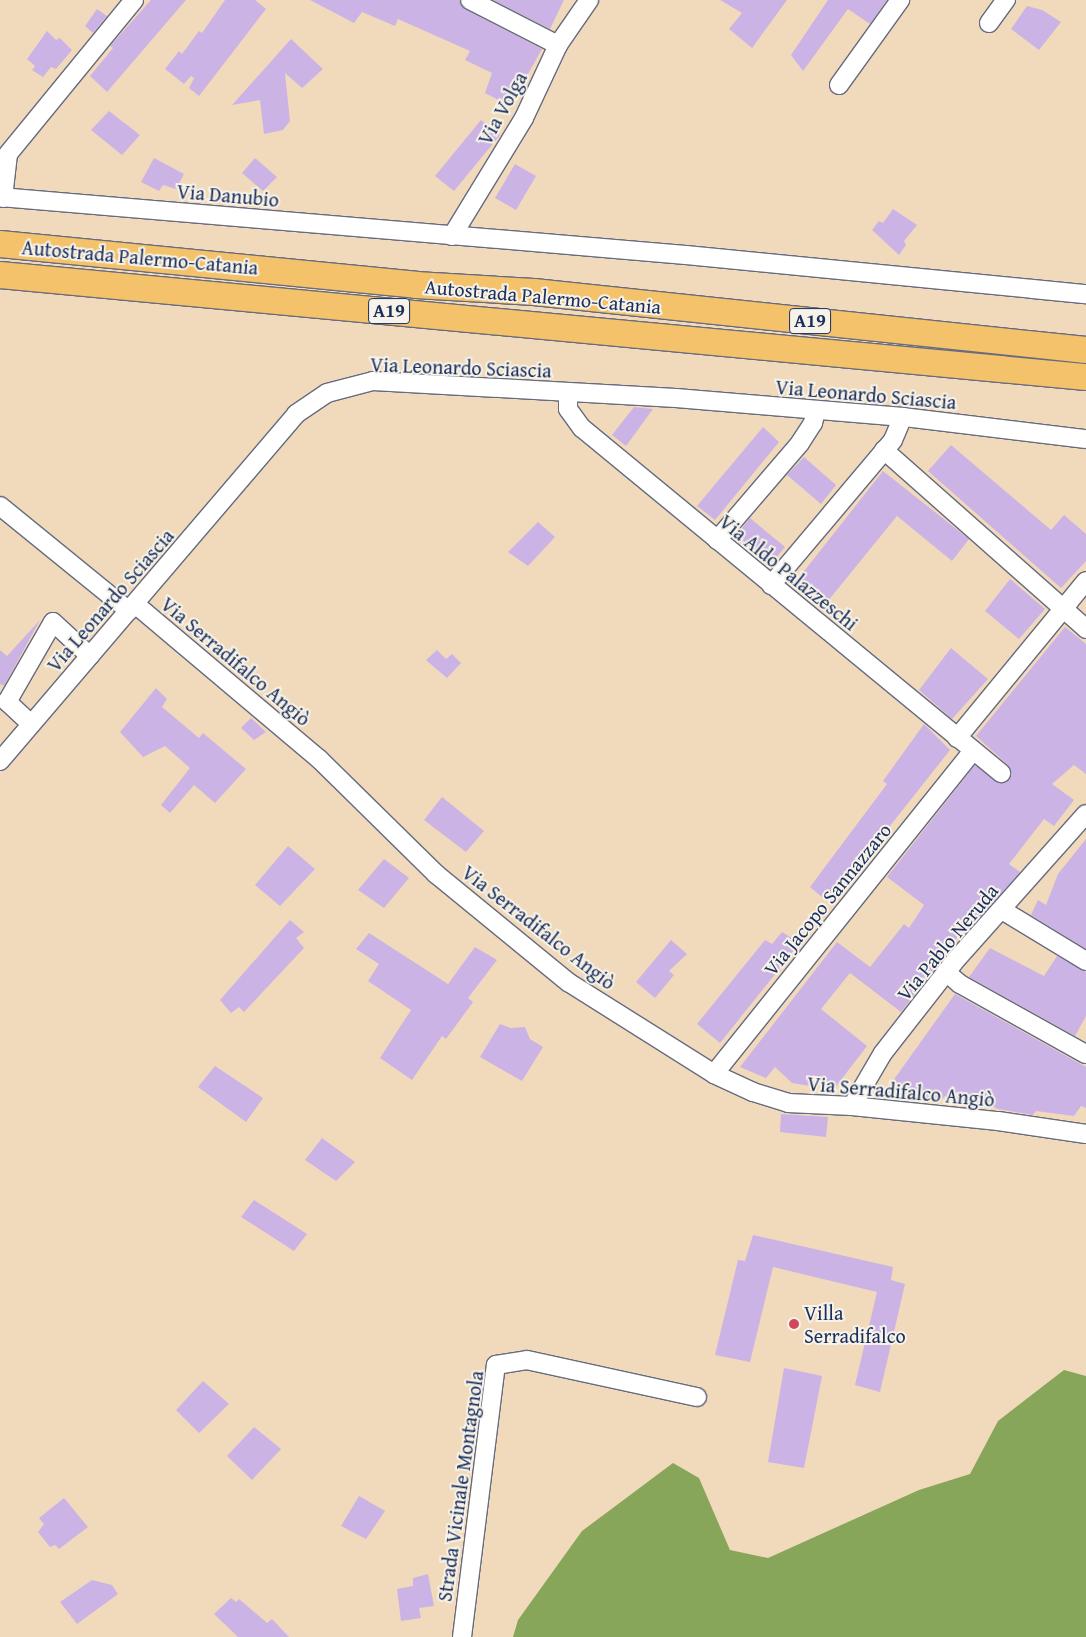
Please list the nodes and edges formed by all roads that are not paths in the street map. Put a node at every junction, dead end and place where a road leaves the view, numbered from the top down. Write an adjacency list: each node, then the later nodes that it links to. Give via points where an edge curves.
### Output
1 (134, 0): 9 (street, via 8,154)
2 (470, 0): 7 (street)
3 (589, 0): 7 (street, Via Volga)
4 (900, 0): 8 (street)
5 (1006, 0): 6 (street)
6 (989, 23)
7 (558, 45): 10 (street, Via Volga, via 524,118)
8 (839, 84)
9 (2, 197): 10 (street, Via Danubio)
10 (452, 236): 13 (street, Via Danubio)
11 (0, 244): 14 (highway, Autostrada Palermo-Catania / A19, via 416,285)
12 (0, 275): 16 (highway, Autostrada Palermo-Catania / A19)
13 (1086, 294)
14 (595, 299): 15 (highway, via 730,304); 17 (highway, Autostrada Palermo-Catania / A19)
15 (1086, 337)
16 (791, 349): 18 (highway, Autostrada Palermo-Catania / A19); 20 (highway, via 875,371)
17 (1086, 350)
18 (1086, 377)
19 (568, 393): 21 (street, Via Leonardo Sciascia, via 676,398); 26 (street, Via Aldo Palazzeschi, via 568,409 582,428); 29 (street, Via Leonardo Sciascia, via 373,381 327,392 296,414)
20 (1086, 395)
21 (816, 411): 22 (street, Via Leonardo Sciascia); 26 (street, via 800,443)
22 (903, 417): 23 (street, Via Leonardo Sciascia); 24 (street, via 900,428)
23 (1086, 439)
24 (884, 450): 28 (street); 30 (street)
25 (0, 506): 29 (street, Via Serradifalco Angiò)
26 (717, 540): 28 (street, Via Aldo Palazzeschi)
27 (1086, 581): 30 (street)
28 (771, 585): 34 (street, Via Aldo Palazzeschi)
29 (132, 608): 32 (street, Via Leonardo Sciascia); 43 (street, Via Serradifalco Angiò, via 319,759 436,874 560,976)
30 (1063, 609): 31 (street); 34 (street)
31 (1086, 629)
32 (90, 656): 33 (street, Via Leonardo Sciascia); 33 (street, via 53,622 7,702)
33 (31, 724): 36 (street, Via Leonardo Sciascia)
34 (957, 738): 35 (street, Via Aldo Palazzeschi)
35 (973, 751): 37 (street, Via Aldo Palazzeschi); 43 (street, Via Jacopo Sannazzaro)
36 (0, 760)
37 (1001, 773)
38 (1086, 814): 39 (street, Via Pablo Neruda)
39 (1002, 910): 40 (street); 41 (street, Via Pablo Neruda)
40 (1086, 961)
41 (946, 972): 42 (street, via 960,984); 44 (street, Via Pablo Neruda, via 883,1053)
42 (1086, 1054)
43 (714, 1074): 44 (street, Via Serradifalco Angiò, via 753,1092 788,1103)
44 (852, 1106): 45 (street, Via Serradifalco Angiò)
45 (1086, 1134)
46 (697, 1397): 47 (street, Strada Vicinale Montagnola, via 527,1360 496,1365)
47 (462, 1637)

